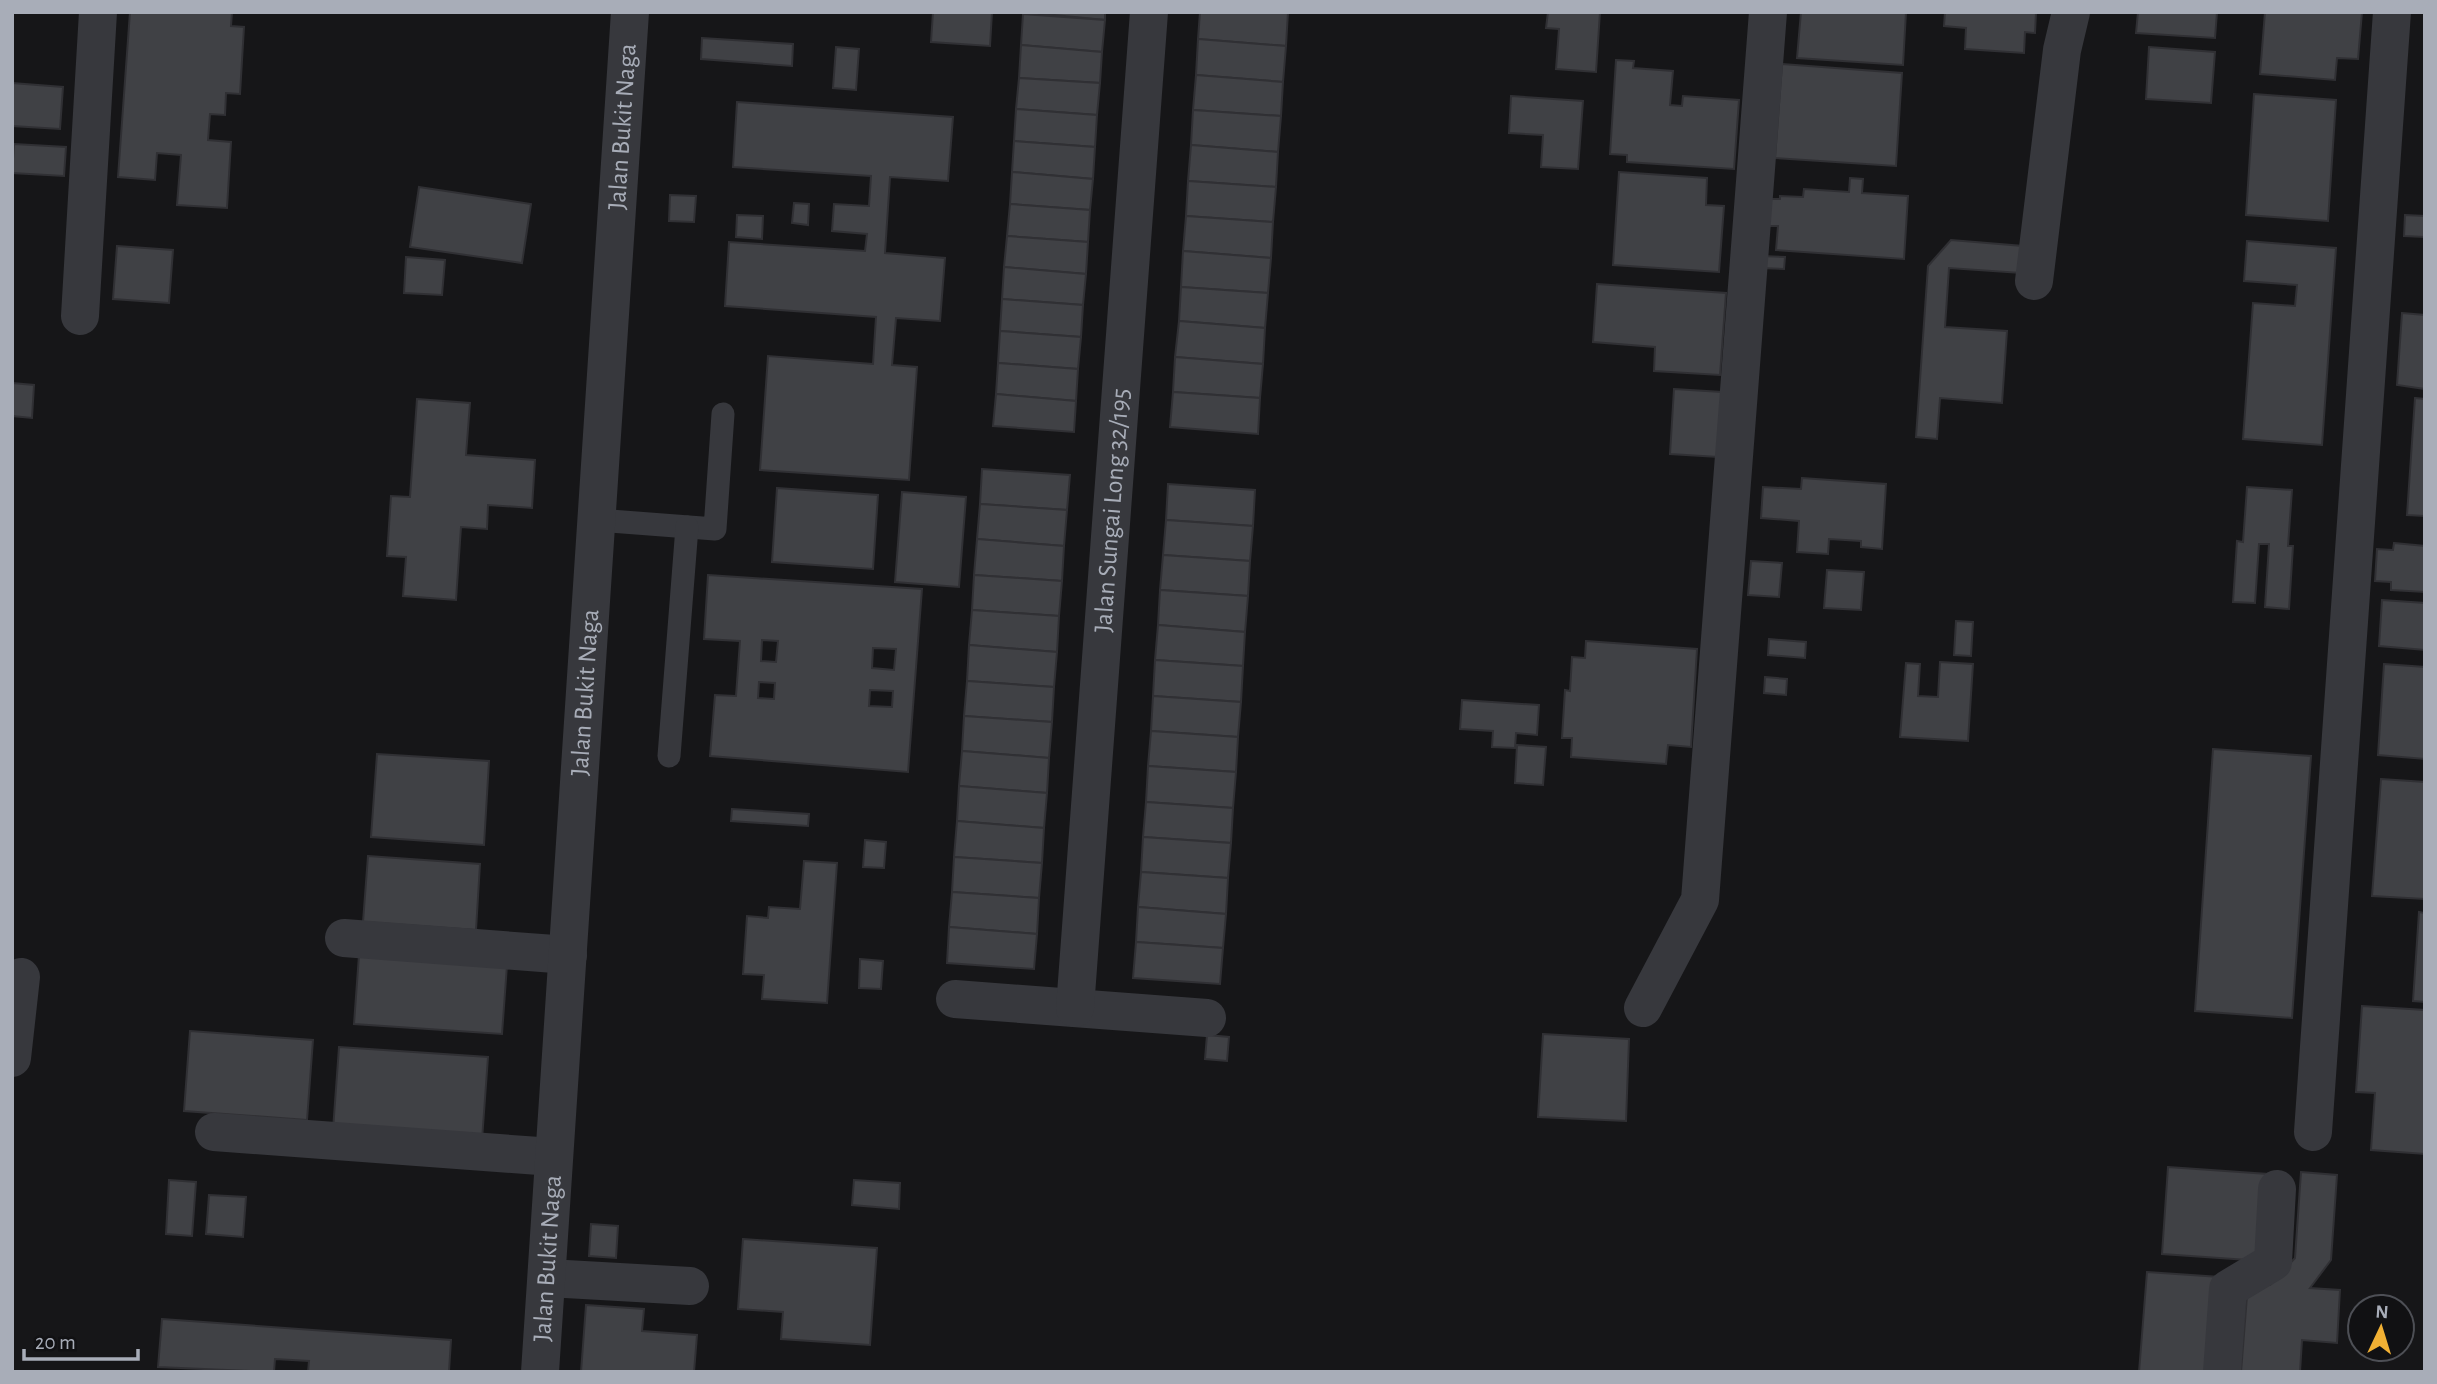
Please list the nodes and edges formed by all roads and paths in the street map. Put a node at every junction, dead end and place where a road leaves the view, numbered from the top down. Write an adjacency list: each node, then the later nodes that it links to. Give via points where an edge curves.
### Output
1 (98, 12): 8 (street)
2 (631, 12): 10 (street, Jalan Bukit Naga)
3 (1149, 12): 18 (street, Jalan Sungai Long 32/195)
4 (1768, 12): 17 (street, via 1700,900)
5 (2071, 12): 7 (street, via 2062,50)
6 (2392, 12): 22 (street)
7 (2034, 281)
8 (80, 316)
9 (723, 414): 11 (lane, via 715,529)
10 (597, 520): 11 (lane); 14 (street, Jalan Bukit Naga)
11 (687, 527): 12 (lane)
12 (670, 756)
13 (344, 938): 14 (street)
14 (568, 955): 23 (street, Jalan Bukit Naga)
15 (21, 977): 20 (street)
16 (955, 999): 18 (street)
17 (1643, 1008)
18 (1075, 1009): 19 (street)
19 (1207, 1018)
20 (12, 1058)
21 (214, 1132): 23 (street)
22 (2312, 1132)
23 (554, 1157): 25 (street, Jalan Bukit Naga)
24 (2277, 1189): 28 (street, via 2273,1262 2228,1289)
25 (548, 1278): 26 (street); 27 (street, Jalan Bukit Naga)
26 (690, 1286)
27 (540, 1372)
28 (2222, 1372)

